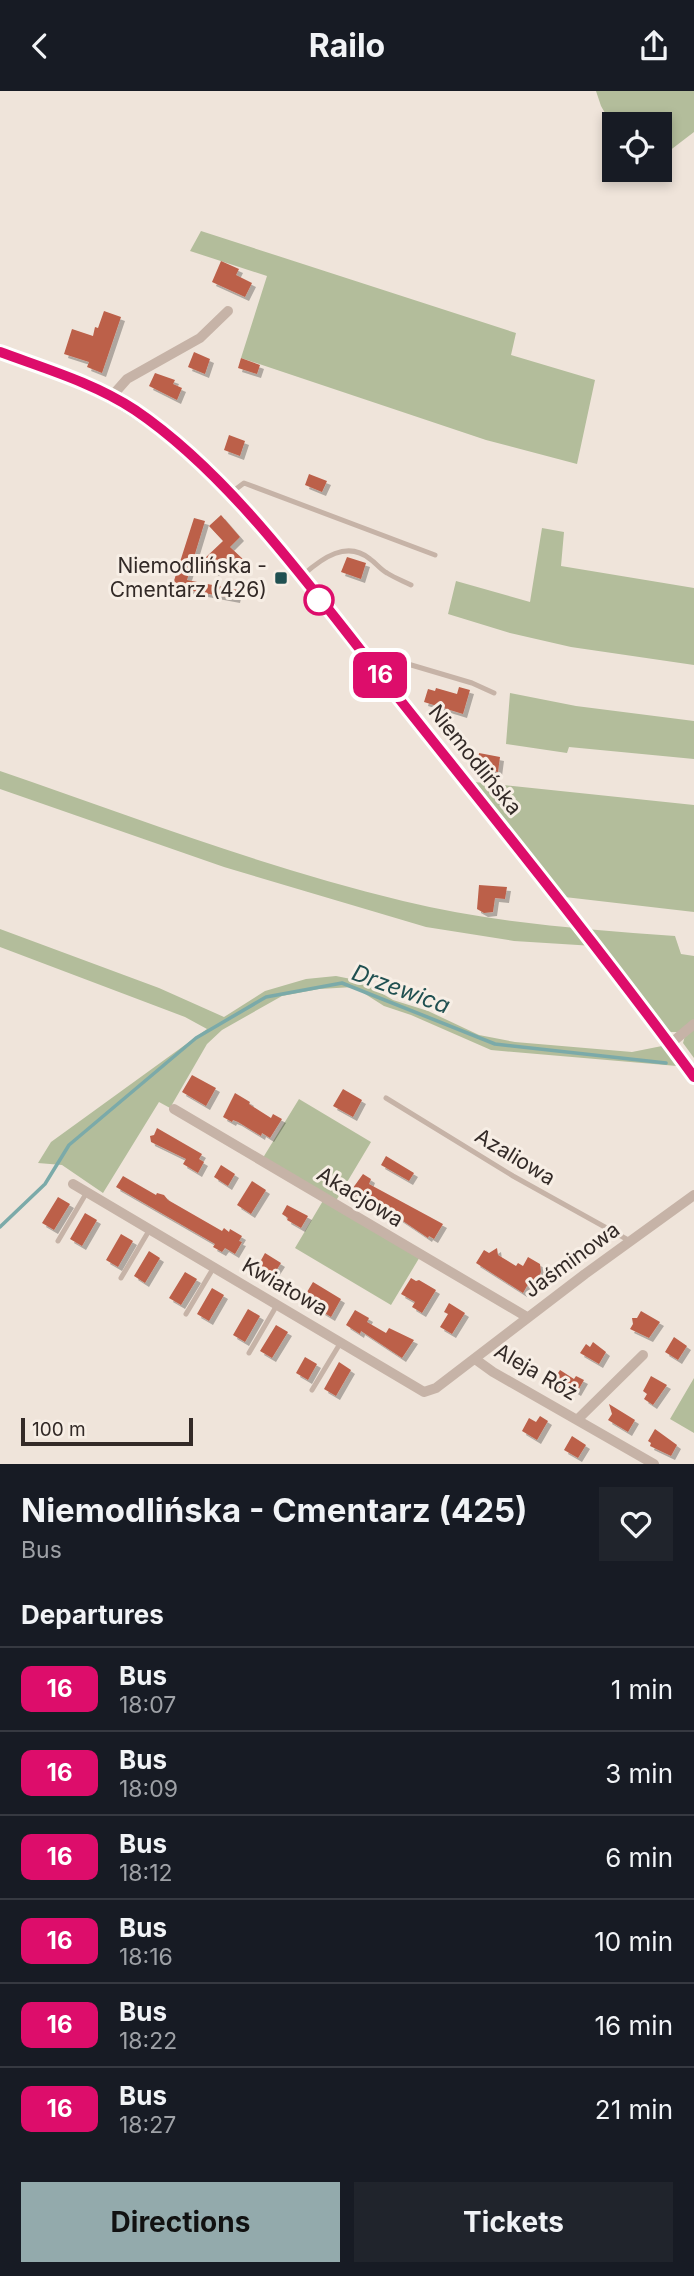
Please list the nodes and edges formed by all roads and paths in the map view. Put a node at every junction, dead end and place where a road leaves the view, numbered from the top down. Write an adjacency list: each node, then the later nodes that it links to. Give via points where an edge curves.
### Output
1 (228, 311): 3 (street, via 200,338 127,379)
2 (0, 352): 3 (main road, Niemodlińska)
3 (112, 396): 4 (main road, Niemodlińska, via 163,431)
4 (230, 494): 5 (lane, via 244,483); 6 (main road, Niemodlińska)
5 (435, 555)
6 (301, 577): 7 (lane, via 344,550 369,557 384,572); 8 (main road, Niemodlińska)
7 (411, 585)
8 (370, 663): 9 (lane, via 391,659); 11 (main road, Niemodlińska)
9 (494, 692)
10 (694, 1024): 11 (street)
11 (670, 1044): 12 (main road, Niemodlińska)
12 (694, 1077)
13 (386, 1098): 20 (lane, Azaliowa)
14 (174, 1108): 25 (street, Akacjowa)
15 (73, 1184): 16 (street, Kwiatowa)
16 (87, 1192): 18 (street, Kwiatowa); 19 (lane)
17 (694, 1195): 20 (street, Jaśminowa)
18 (150, 1229): 21 (street, Kwiatowa); 22 (lane)
19 (58, 1241)
20 (630, 1241): 25 (street, Jaśminowa)
21 (214, 1267): 23 (street, Kwiatowa); 24 (lane)
22 (121, 1278)
23 (277, 1305): 26 (street, Kwiatowa); 27 (lane)
24 (186, 1314)
25 (527, 1317): 29 (street, Jaśminowa)
26 (341, 1342): 29 (street, Kwiatowa, via 424,1392); 30 (lane)
27 (249, 1353)
28 (643, 1355): 31 (street, Aleja Róż)
29 (475, 1359): 31 (street, Aleja Róż)
30 (312, 1390)
31 (578, 1419): 32 (street, Aleja Róż)
32 (654, 1464)

